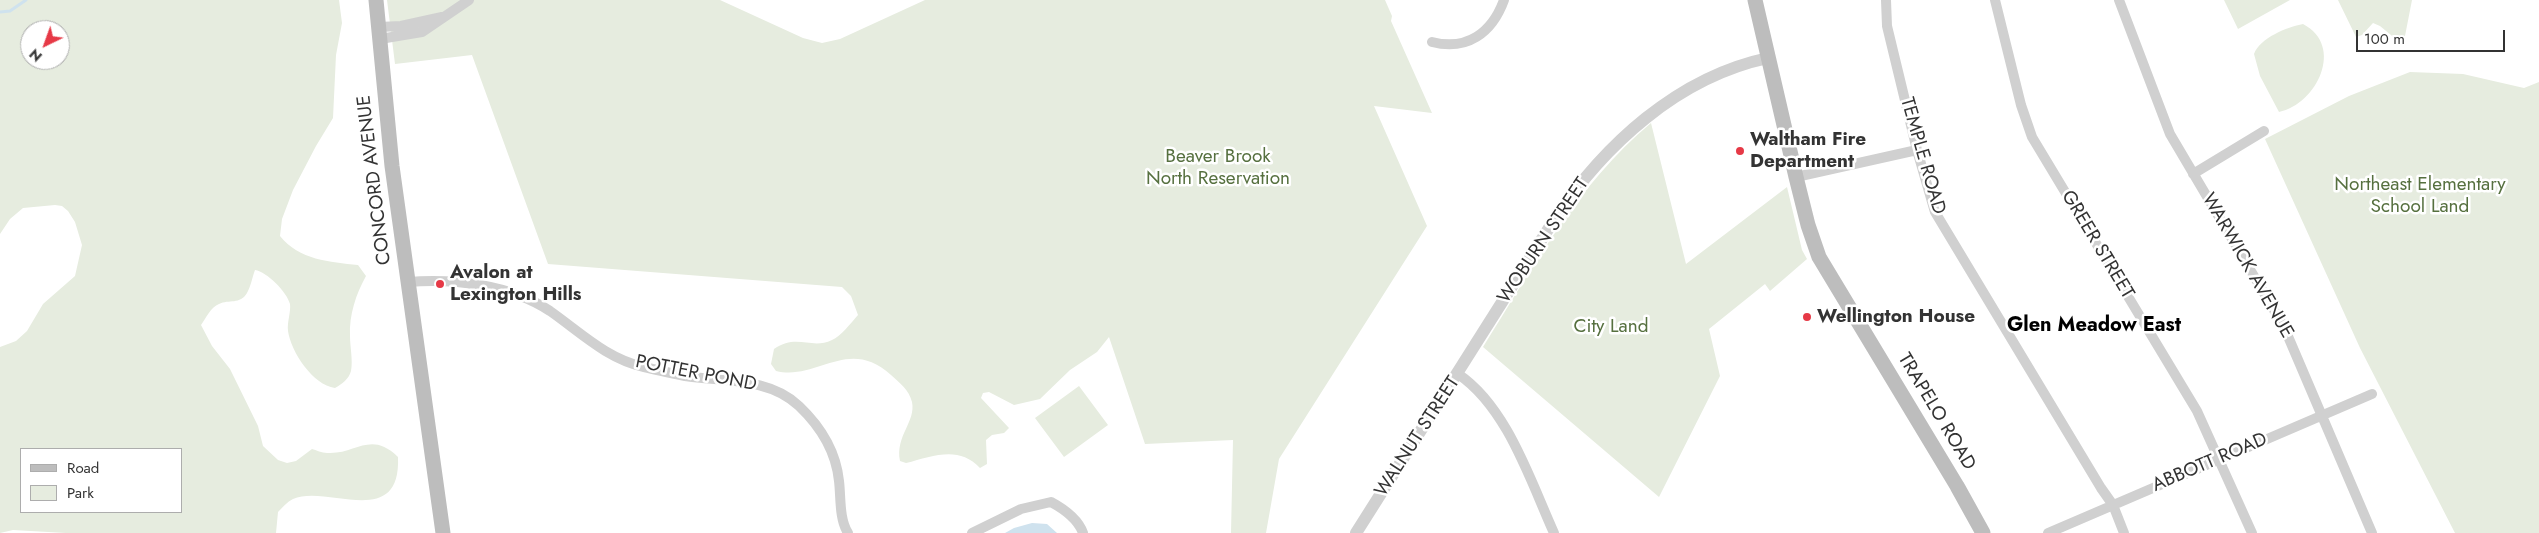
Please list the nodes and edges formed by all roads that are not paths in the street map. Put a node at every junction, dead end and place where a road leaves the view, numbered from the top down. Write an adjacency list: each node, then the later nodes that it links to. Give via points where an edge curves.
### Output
1 (376, 0): 8 (main road, CONCORD AVENUE)
2 (469, 0): 8 (street, via 422,32)
3 (1504, 0): 9 (street, via 1490,28 1473,39 1447,46)
4 (1755, 0): 10 (main road, TRAPELO ROAD)
5 (1886, 0): 12 (street, TEMPLE ROAD, via 1887,26)
6 (1996, 0): 20 (street, GREER STREET, via 2021,105 2032,137 2197,411)
7 (2119, 0): 13 (street, WARWICK AVENUE, via 2161,115)
8 (380, 33): 15 (main road, CONCORD AVENUE, via 392,166)
9 (1432, 42)
10 (1768, 58): 14 (main road, TRAPELO ROAD); 16 (street, WOBURN STREET, via 1730,69 1678,95 1616,145 1564,205)
11 (2264, 131): 13 (street)
12 (1917, 150): 14 (street); 21 (street, TEMPLE ROAD, via 1928,191 1944,229)
13 (2193, 174): 19 (street, WARWICK AVENUE, via 2284,327)
14 (1796, 177): 28 (main road, TRAPELO ROAD, via 1819,257)
15 (408, 282): 22 (main road, CONCORD AVENUE); 23 (street, POTTER POND, via 430,280 472,284 530,299 607,352 641,367 756,384 776,390 798,404 817,424 831,449)
16 (1479, 340): 17 (street, WALNUT STREET)
17 (1458, 374): 26 (street, WALNUT STREET); 27 (street, via 1482,392 1498,414)
18 (2372, 394): 19 (street, ABBOTT ROAD)
19 (2322, 415): 20 (street, ABBOTT ROAD); 32 (street, WARWICK AVENUE)
20 (2220, 458): 21 (street, ABBOTT ROAD); 31 (street, GREER STREET)
21 (2113, 505): 29 (street, ABBOTT ROAD); 30 (street, TEMPLE ROAD)
22 (443, 533)
23 (848, 533)
24 (972, 533): 25 (street, via 1020,508 1052,502 1080,526)
25 (1083, 533)
26 (1356, 533)
27 (1554, 533)
28 (1983, 533)
29 (2048, 533)
30 (2124, 533)
31 (2252, 533)
32 (2372, 533)

